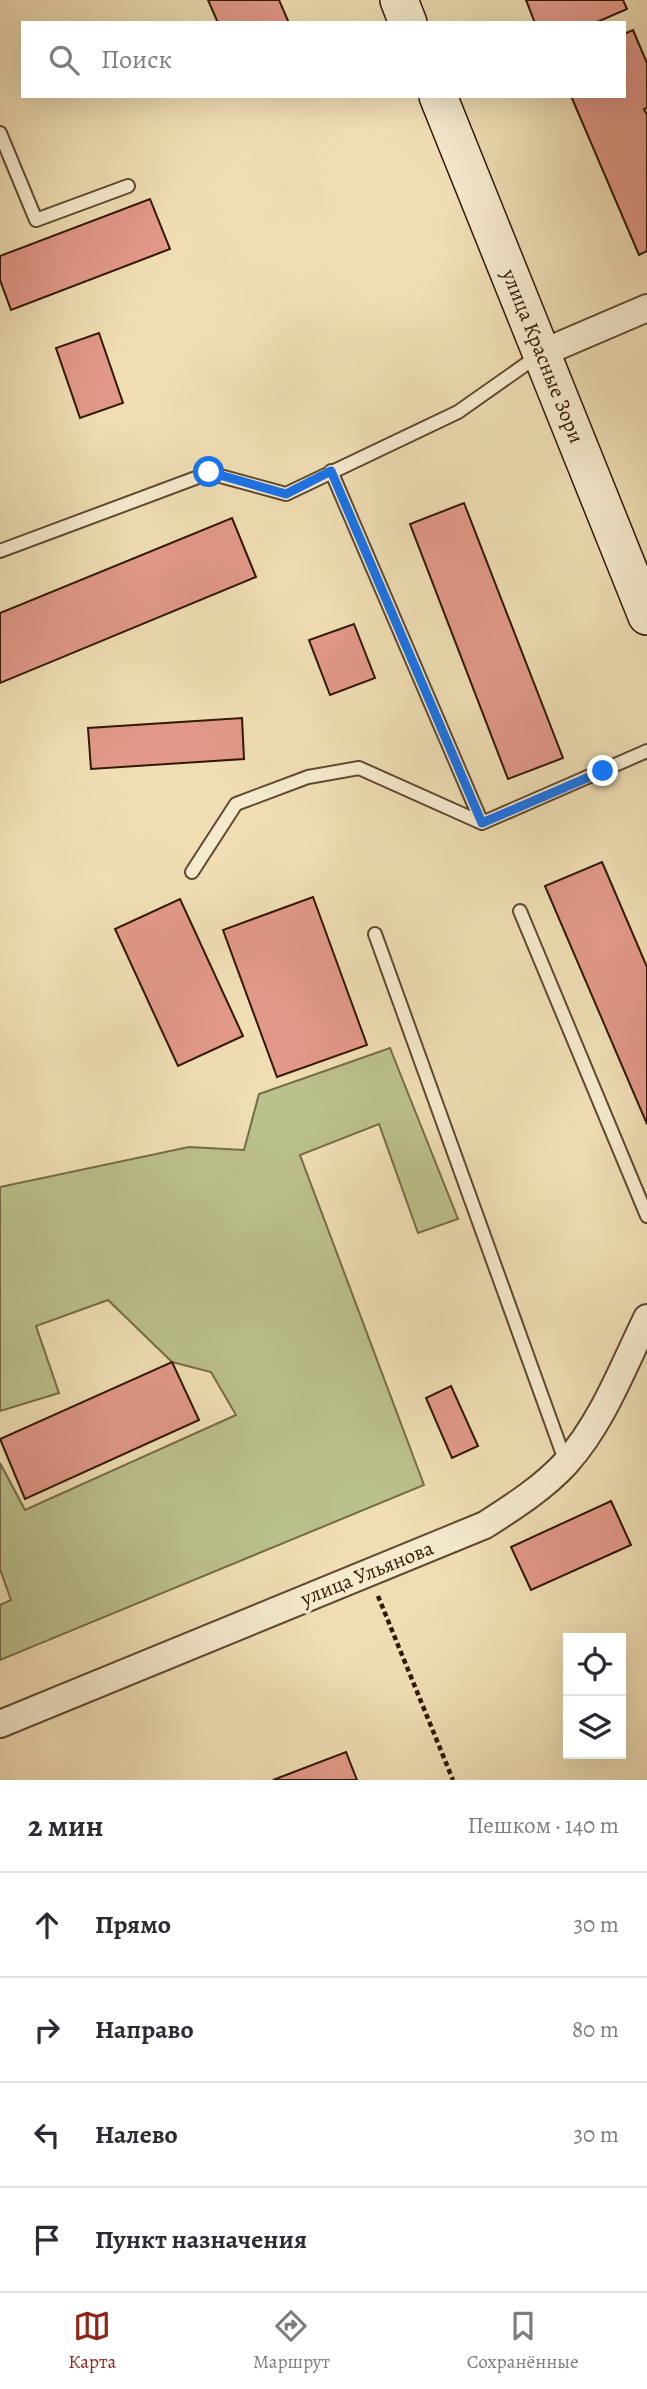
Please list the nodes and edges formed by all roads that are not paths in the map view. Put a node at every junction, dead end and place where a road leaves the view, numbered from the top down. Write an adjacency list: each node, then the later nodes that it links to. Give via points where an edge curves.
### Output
1 (399, 0): 2 (main road)
2 (407, 21)
3 (439, 98): 7 (main road, улица Красные Зори)
4 (0, 133): 5 (lane, via 36,220)
5 (128, 186)
6 (647, 308): 7 (street)
7 (542, 353): 8 (lane, via 458,412); 10 (main road, улица Красные Зори)
8 (331, 471): 9 (lane, via 286,494 209,472); 12 (lane)
9 (0, 551)
10 (647, 615)
11 (647, 751): 12 (lane)
12 (482, 823): 13 (lane, via 359,768 308,777 236,804)
13 (191, 872)
14 (520, 911): 16 (lane)
15 (375, 934): 18 (lane)
16 (647, 1216)
17 (647, 1318): 18 (street, улица Ульянова, via 595,1422)
18 (566, 1463): 19 (street, улица Ульянова, via 528,1497 485,1525)
19 (0, 1724)

